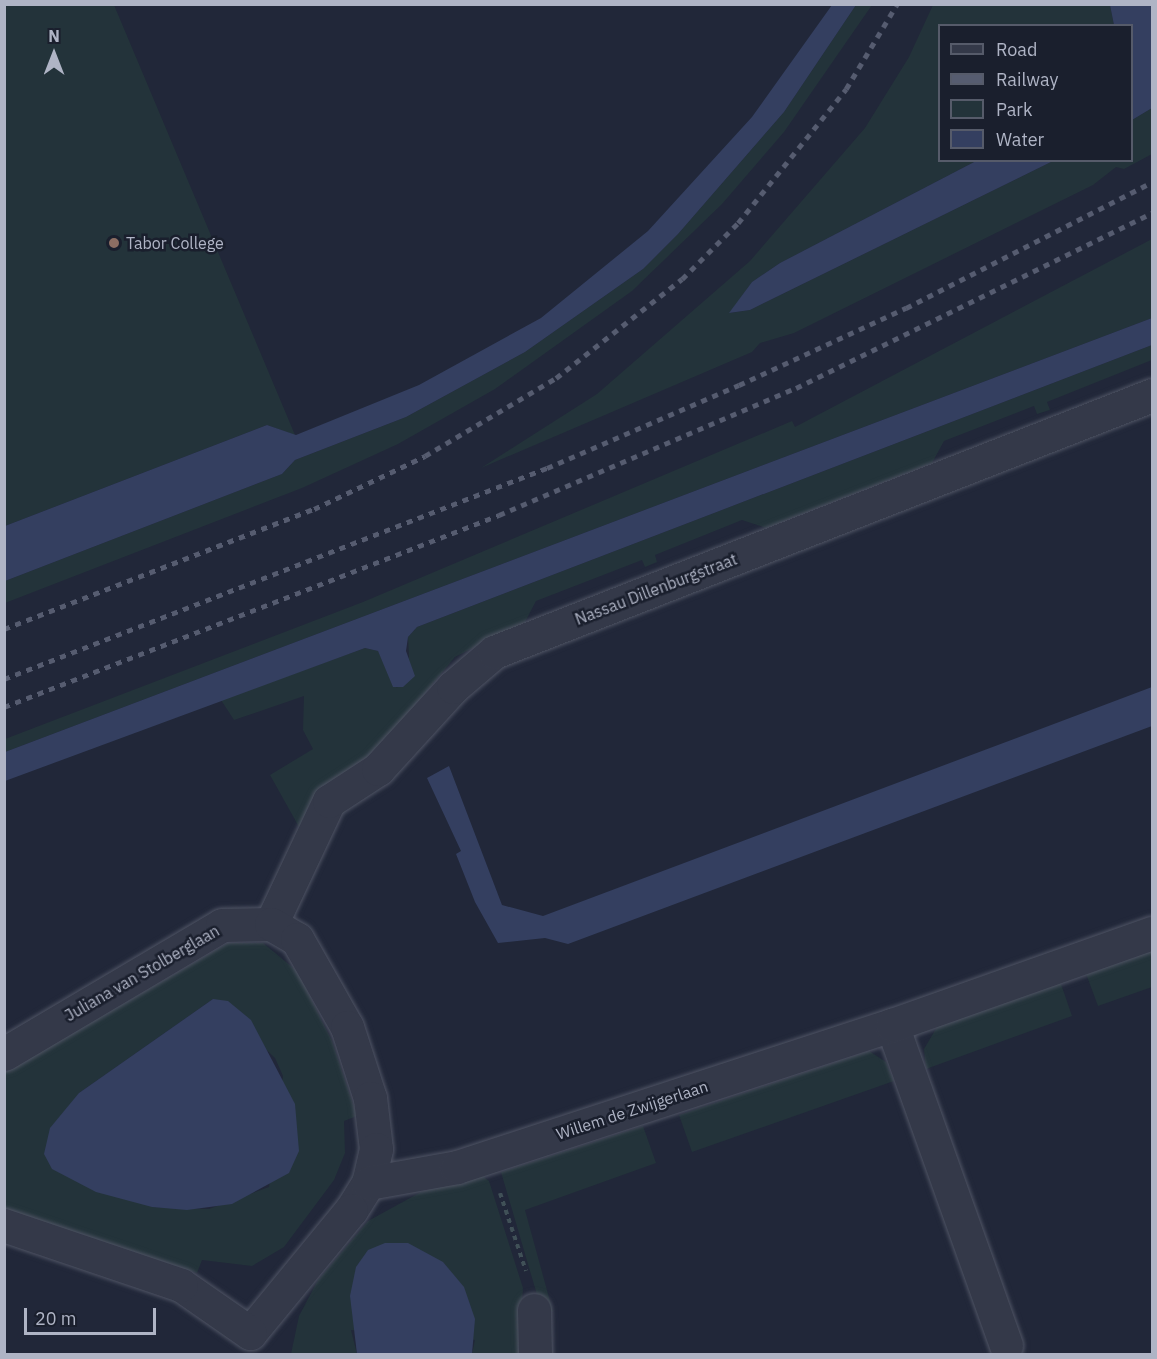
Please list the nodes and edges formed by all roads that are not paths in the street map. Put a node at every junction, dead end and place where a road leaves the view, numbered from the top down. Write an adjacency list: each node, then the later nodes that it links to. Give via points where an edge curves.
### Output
1 (1152, 394): 2 (street, Nassau Dillenburgstraat, via 494,652 453,687 378,769 329,801)
2 (271, 924): 5 (street, Juliana van Stolberglaan, via 222,925); 6 (street, via 297,939 347,1027 376,1120 376,1149)
3 (1152, 933): 4 (street, Willem de Zwijgerlaan)
4 (892, 1025): 6 (street, Willem de Zwijgerlaan, via 488,1157 408,1178); 10 (street)
5 (4, 1054)
6 (368, 1183): 9 (street)
7 (4, 1225): 9 (street, via 181,1285)
8 (534, 1310): 11 (street)
9 (253, 1344)
10 (1006, 1345)
11 (535, 1354)

